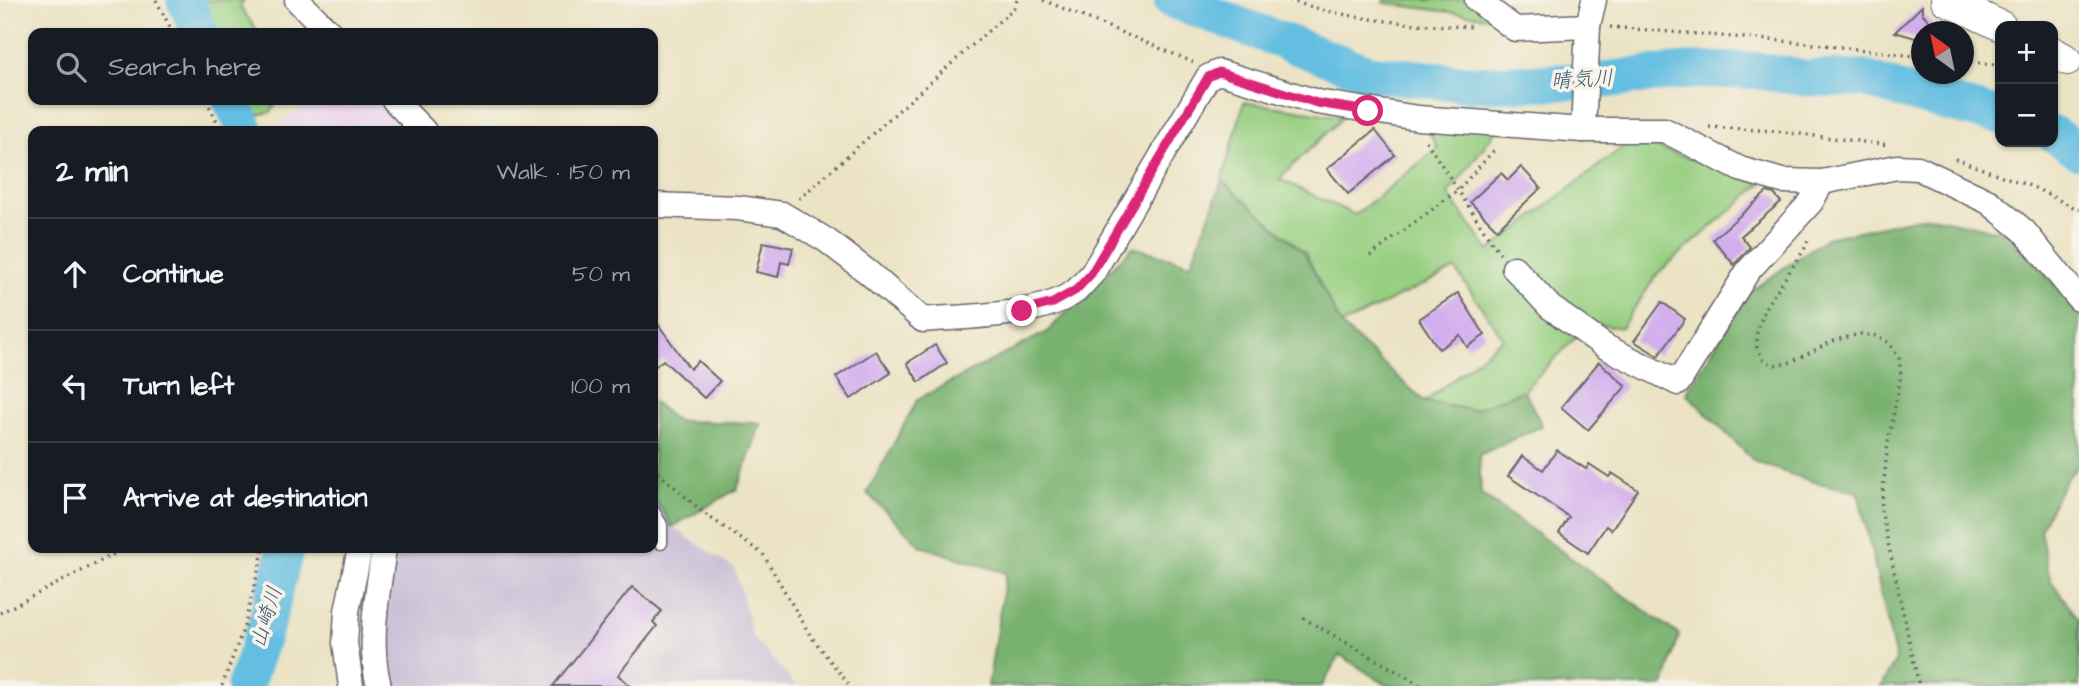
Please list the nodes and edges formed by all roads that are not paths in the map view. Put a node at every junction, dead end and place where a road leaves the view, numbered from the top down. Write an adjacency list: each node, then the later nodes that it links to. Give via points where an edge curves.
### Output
1 (298, 0): 7 (street)
2 (1477, 0): 6 (street, via 1515,29)
3 (1594, 0): 6 (street)
4 (1946, 0): 5 (street)
5 (1995, 24)
6 (1588, 26): 10 (street)
7 (325, 28)
8 (399, 105): 9 (street)
9 (419, 126)
10 (1583, 130): 11 (street, via 1664,130 1740,169 1782,181); 12 (street, via 1418,118 1317,103 1219,72 1208,77 1091,274 1076,290 1053,303 1022,311 923,320 848,256 782,214)
11 (1822, 183): 13 (street, via 1811,202 1748,271 1678,383 1606,347 1550,307); 14 (street, via 1897,167 1919,168 1989,202 2024,232)
12 (658, 205)
13 (1514, 268)
14 (2079, 299)
15 (658, 520): 16 (lane)
16 (661, 543)
17 (358, 553): 19 (street, via 346,622)
18 (383, 553): 20 (street, via 373,646)
19 (351, 686)
20 (379, 686)

